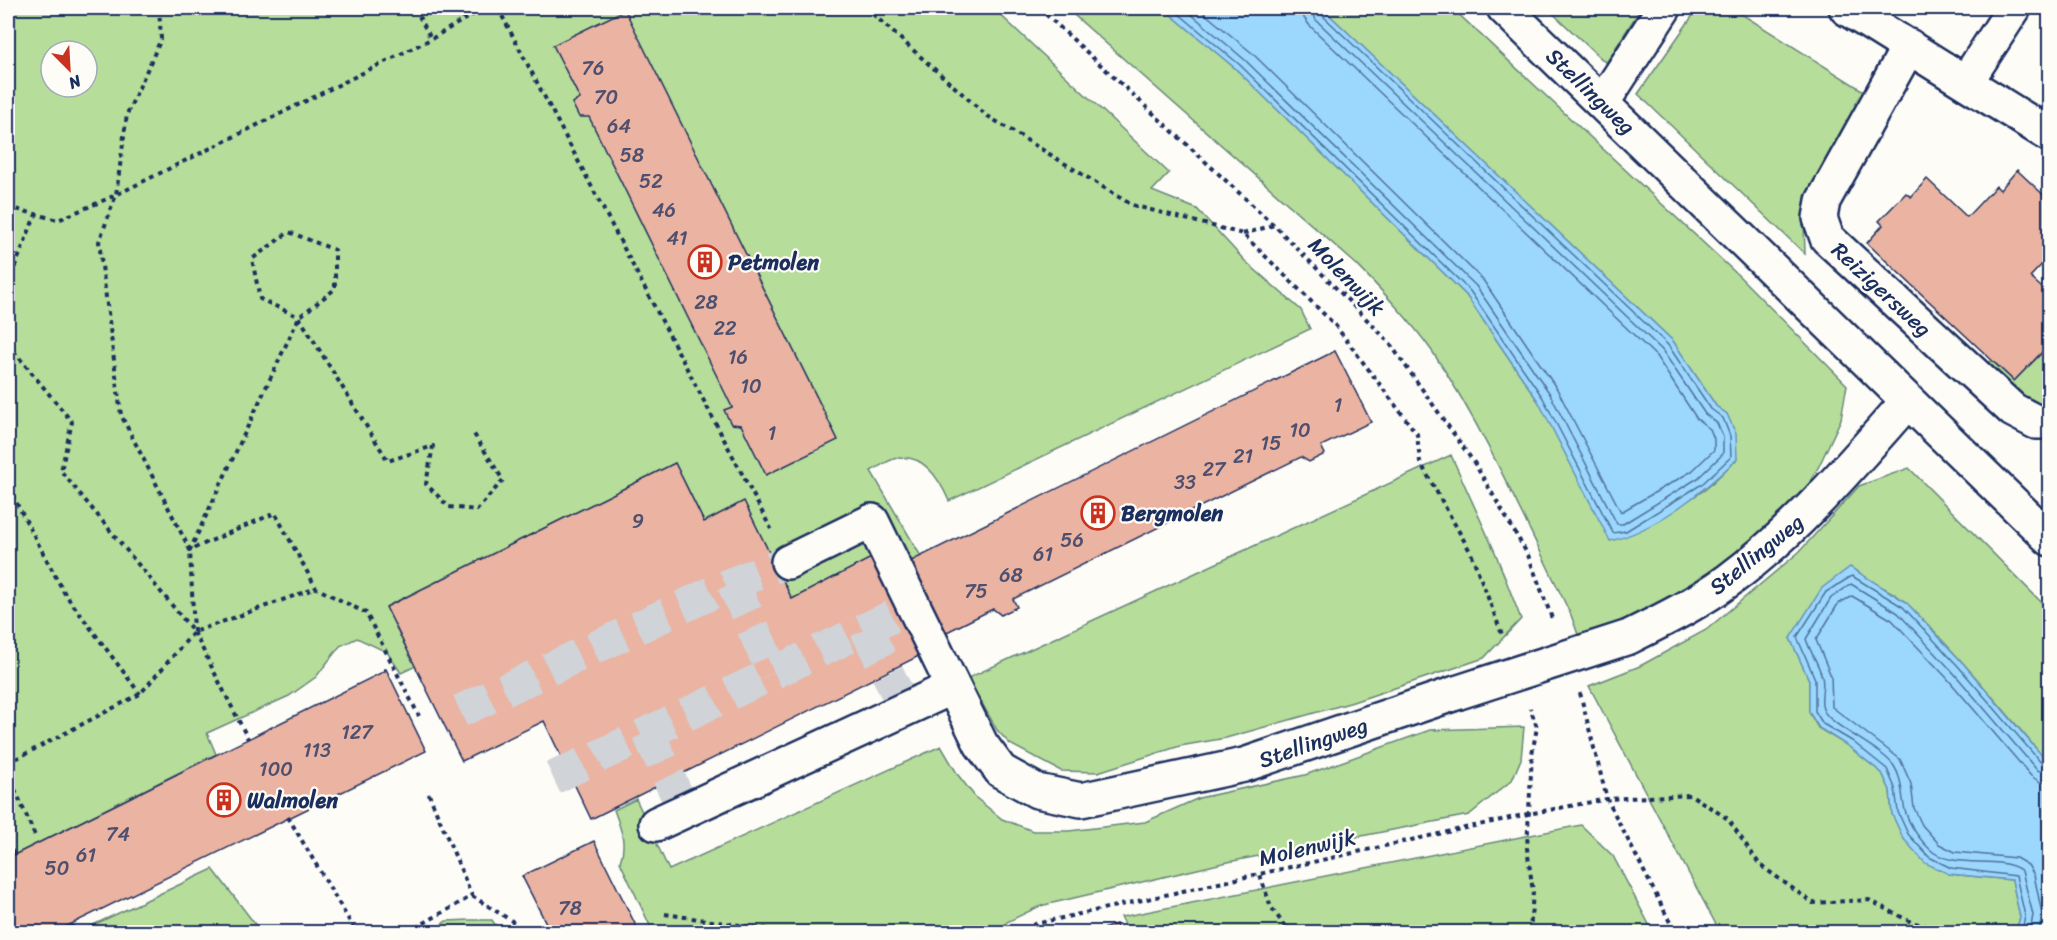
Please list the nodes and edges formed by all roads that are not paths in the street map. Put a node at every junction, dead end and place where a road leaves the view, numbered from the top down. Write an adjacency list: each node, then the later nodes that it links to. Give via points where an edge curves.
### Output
1 (1504, 8): 7 (street, Stellingweg)
2 (1664, 8): 7 (street)
3 (1846, 8): 5 (street)
4 (2014, 8): 6 (street)
5 (1909, 46): 6 (street); 10 (street, Reizigersweg, via 1823,201 1820,218 1827,238 2013,410 2036,422)
6 (1966, 82): 8 (street)
7 (1603, 102): 9 (street, Stellingweg)
8 (2049, 135)
9 (1907, 402): 11 (street, Stellingweg); 13 (street, Stellingweg, bridge, via 1821,500 1729,580 1683,610 1629,637 1244,765 1081,800 1036,791 1000,771 981,744)
10 (2049, 422)
11 (2049, 539)
12 (788, 562): 13 (street, Stellingweg, via 872,521)
13 (953, 687): 14 (street)
14 (656, 824)

